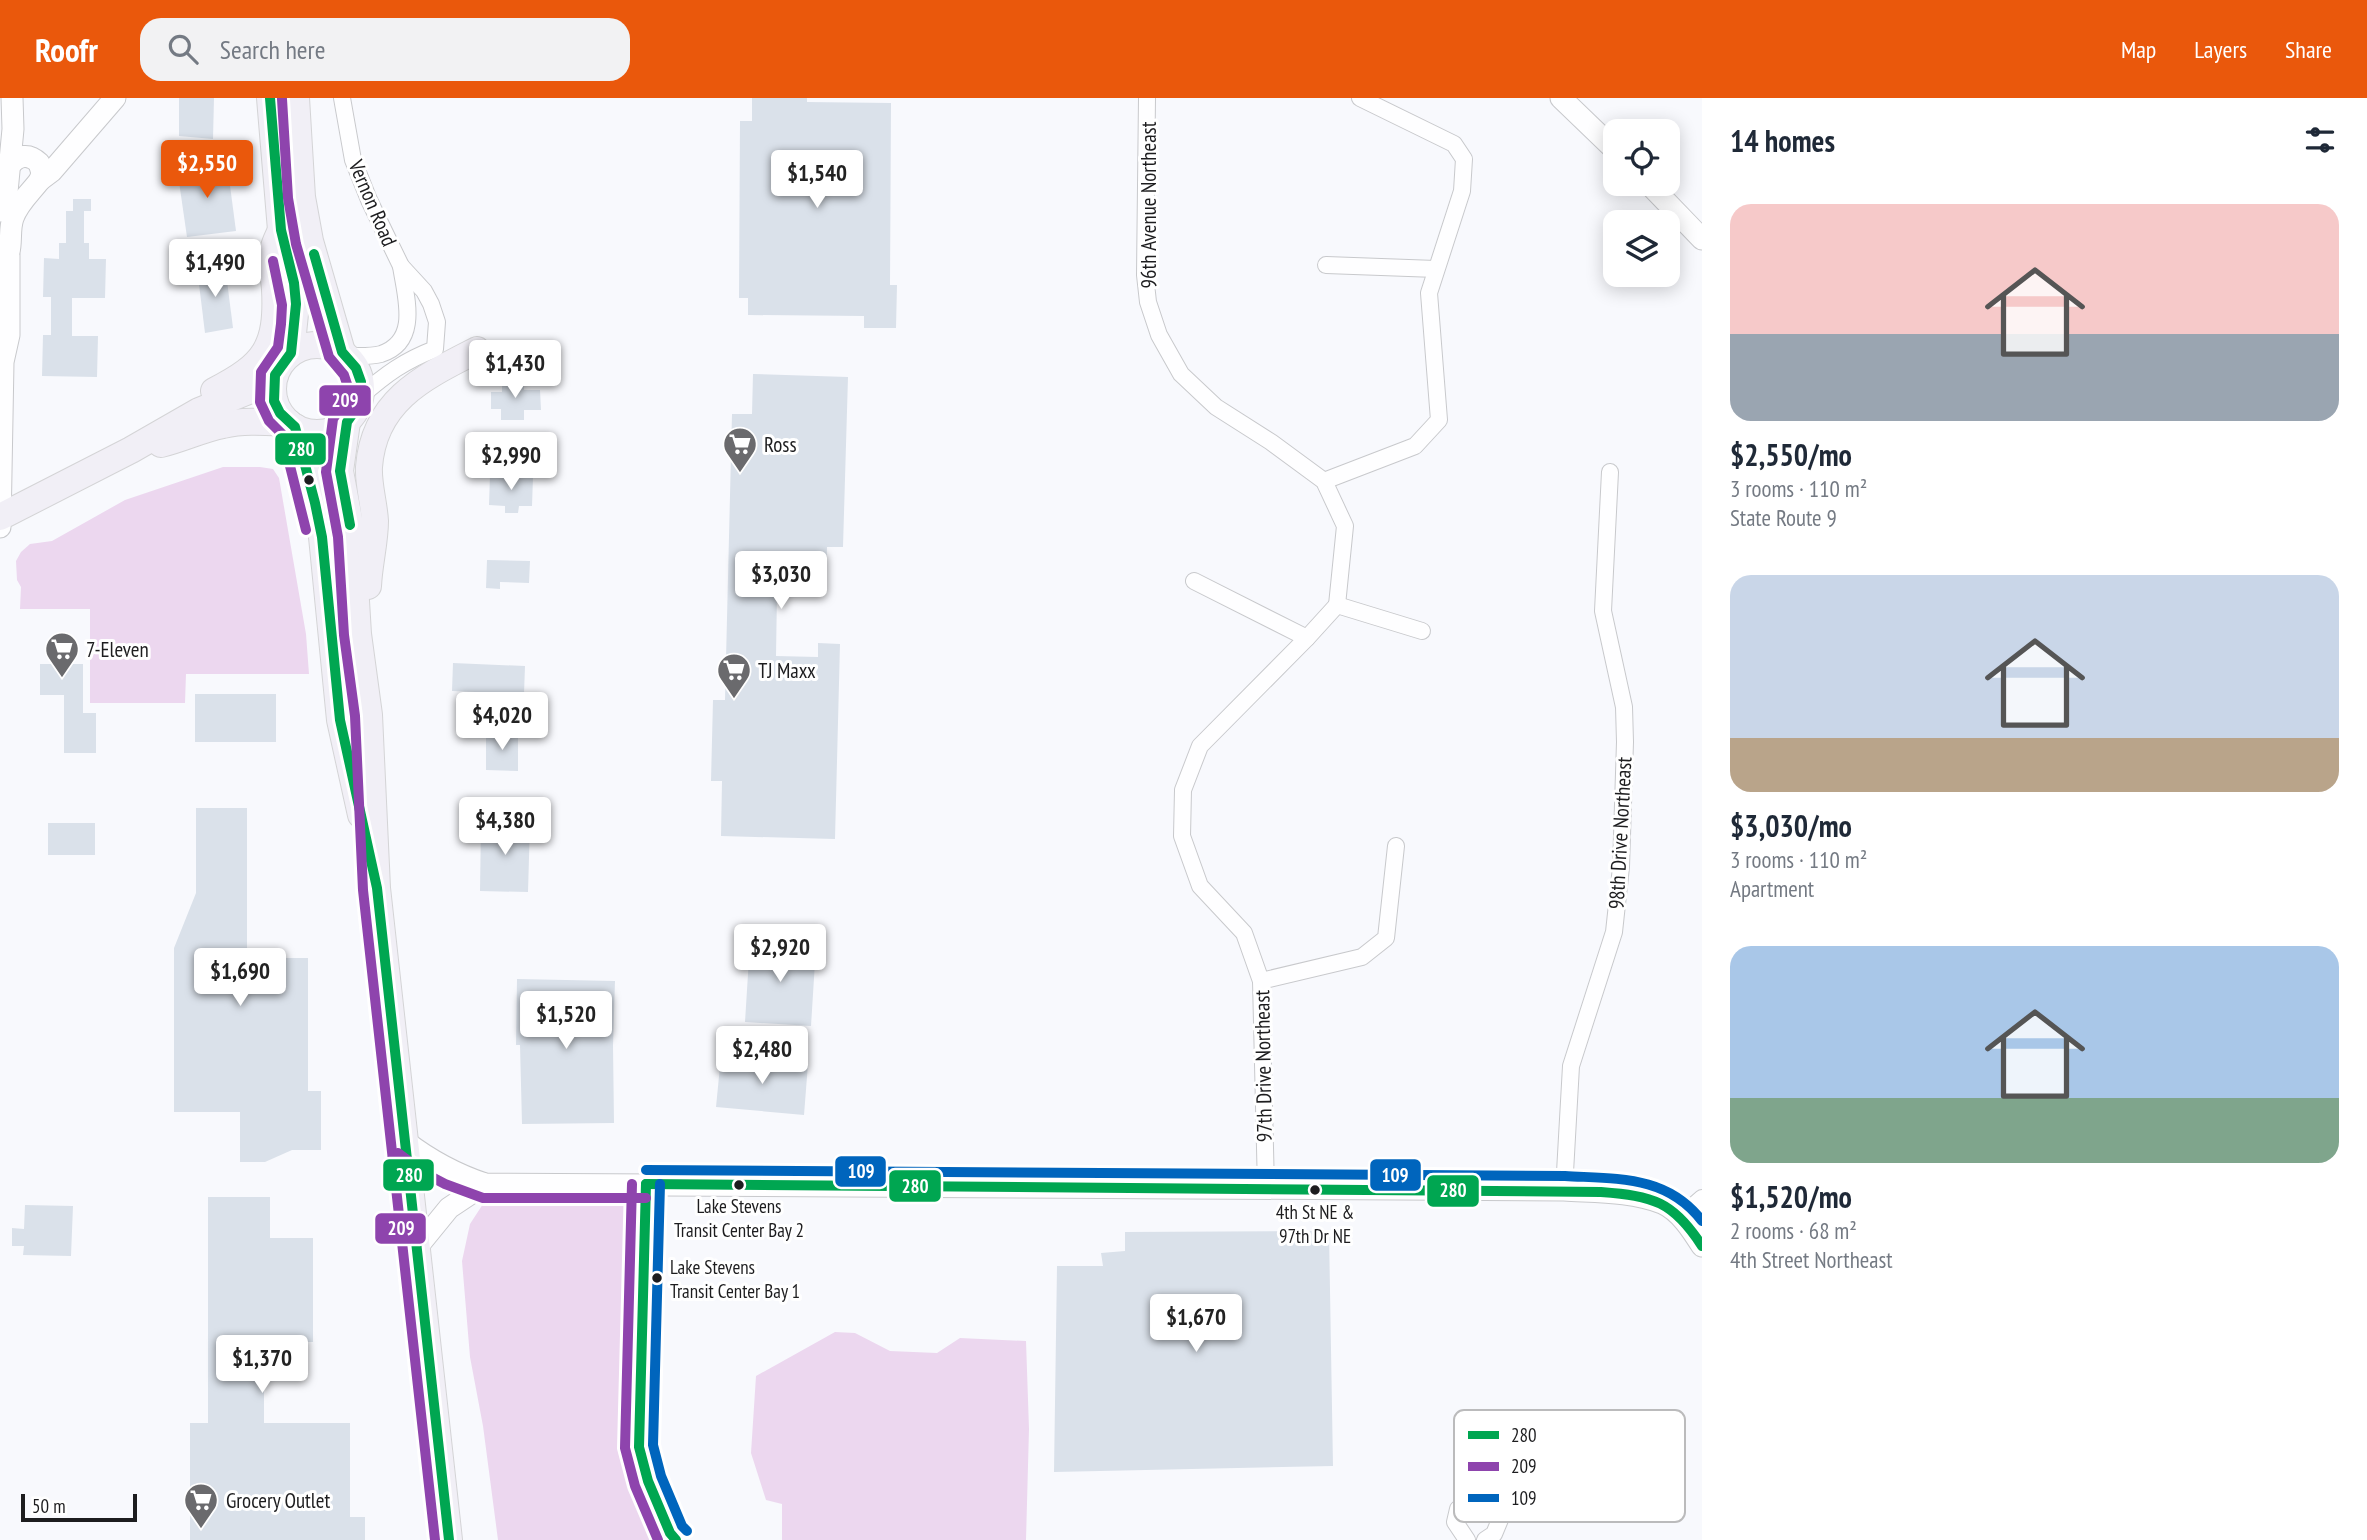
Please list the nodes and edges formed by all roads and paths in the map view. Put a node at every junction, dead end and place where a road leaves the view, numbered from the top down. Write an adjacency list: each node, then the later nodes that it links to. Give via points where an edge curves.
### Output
1 (12, 98): 10 (street, via 13,129)
2 (116, 98): 10 (street, via 52,171)
3 (270, 98): 13 (main road)
4 (296, 98): 20 (main road, via 310,241)
5 (342, 98): 17 (street, Vernon Road, via 353,160)
6 (1147, 98): 28 (street, 96th Avenue Northeast, via 1145,275 1159,335 1181,374 1216,407)
7 (1360, 98): 18 (street, via 1454,145 1464,159 1462,191)
8 (1561, 98): 9 (street)
9 (1603, 138)
10 (30, 166): 12 (street, via 7,192); 15 (street, via 10,226)
11 (1661, 196): 14 (street)
12 (0, 211)
13 (281, 230): 22 (main road, via 296,304); 26 (main road, via 273,251 276,312 263,358 232,382 168,416)
14 (1702, 239)
15 (5, 261): 21 (street, via 9,335)
16 (1326, 265): 18 (street)
17 (401, 266): 20 (street, Vernon Road, via 408,320 400,342 381,354); 23 (street, Vernon Road, via 431,304 437,322 435,349 405,361)
18 (1436, 269): 28 (street, via 1429,293 1439,420 1415,446)
19 (477, 350): 35 (main road, via 405,392 387,412 373,441 369,470 375,523)
20 (344, 354): 22 (main road, via 332,347 311,345); 23 (main road, via 356,368)
21 (1, 359): 29 (street)
22 (283, 364): 25 (main road, via 273,388 274,401); 26 (main road, via 251,390 199,411)
23 (361, 396): 24 (main road)
24 (347, 422): 25 (main road, via 321,433); 35 (main road, via 340,471 352,535)
25 (292, 425): 26 (main road, via 222,425); 37 (main road, via 322,537 340,720)
26 (131, 450): 29 (main road)
27 (1610, 472): 42 (street, 98th Drive Northeast, via 1603,611 1623,707 1621,867 1614,932 1571,1066)
28 (1324, 481): 32 (street, 96th Avenue Northeast, via 1345,526)
29 (0, 517): 30 (street)
30 (0, 527)
31 (1194, 581): 34 (street)
32 (1337, 605): 33 (street); 34 (street, 97th Drive Northeast)
33 (1422, 631)
34 (1307, 638): 38 (street, 97th Drive Northeast, via 1200,746 1183,790 1182,836 1200,886 1244,933)
35 (361, 661): 37 (main road, via 369,715)
36 (1396, 846): 38 (street, via 1386,938 1362,957)
37 (377, 888): 39 (main road)
38 (1261, 981): 41 (street, 97th Drive Northeast)
39 (406, 1142): 40 (street, via 433,1162); 45 (main road)
40 (485, 1184): 41 (street); 45 (street, via 449,1208)
41 (1266, 1189): 42 (street)
42 (1564, 1190): 44 (street, via 1631,1195 1664,1204)
43 (1702, 1198): 44 (street, via 1694,1205)
44 (1689, 1225): 46 (street)
45 (418, 1246): 49 (main road)
46 (1702, 1246)
47 (1455, 1522): 50 (street)
48 (1499, 1522): 51 (street)
49 (449, 1540)
50 (1467, 1540)
51 (1485, 1540)

